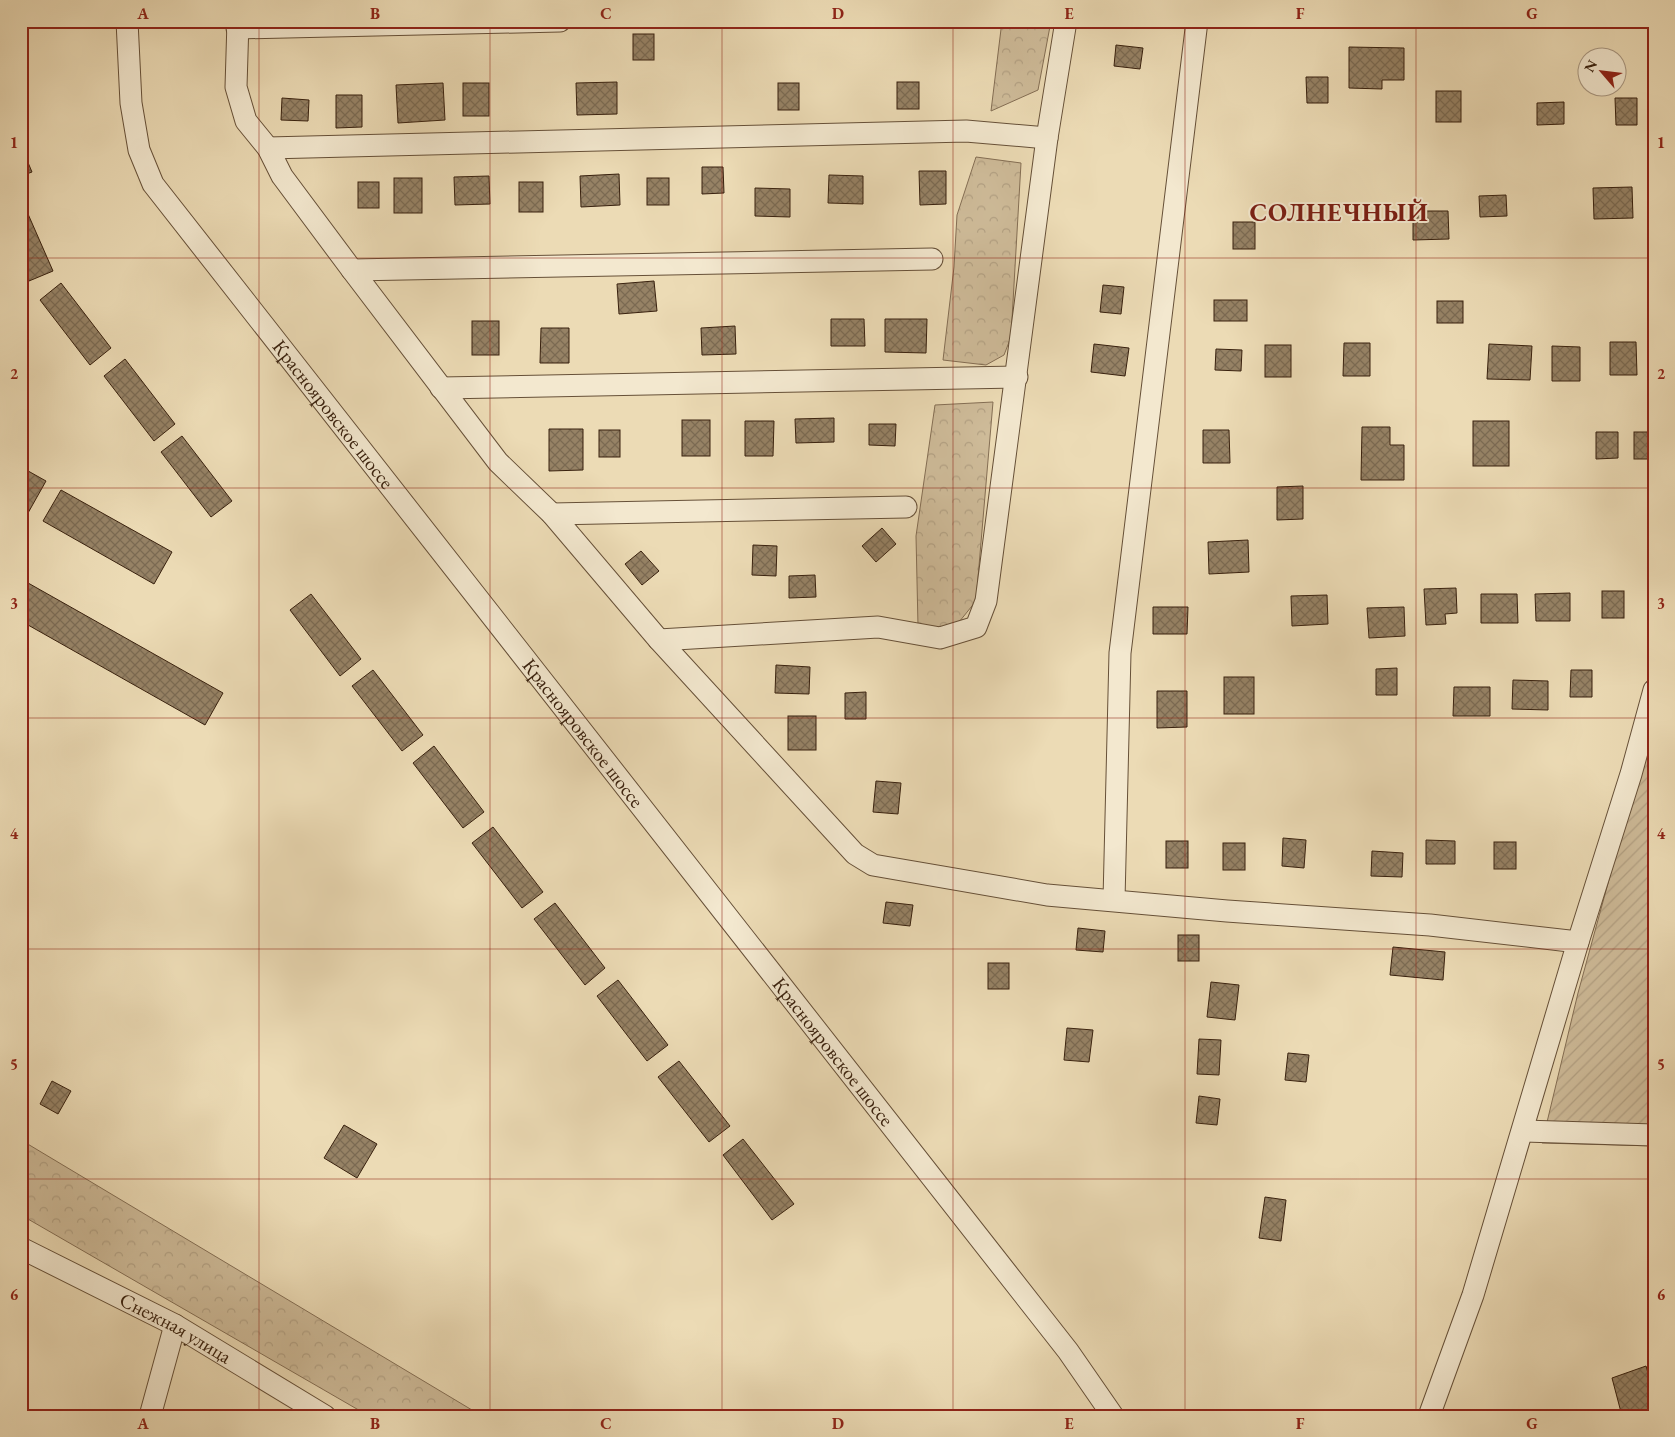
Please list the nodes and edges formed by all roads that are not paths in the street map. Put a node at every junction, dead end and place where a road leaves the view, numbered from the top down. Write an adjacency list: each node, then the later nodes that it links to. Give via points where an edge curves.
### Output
1 (127, 21): 24 (street, Краснояровское шоссе, via 131,103 138,150 153,184 1049,1328)
2 (560, 21): 5 (street)
3 (1066, 21): 6 (street)
4 (1197, 21): 16 (street, via 1120,653)
5 (237, 24): 7 (street, via 236,87 246,121)
6 (1047, 138): 7 (street, via 966,132); 10 (street)
7 (268, 148): 9 (street, via 282,176)
8 (932, 259): 9 (street)
9 (352, 270): 11 (street)
10 (1017, 378): 11 (street); 14 (street, via 986,601 976,627 940,638 878,627)
11 (442, 388): 13 (street, via 498,462)
12 (906, 507): 13 (street)
13 (552, 514): 14 (street)
14 (659, 640): 16 (street, via 855,854 873,865 1047,894)
15 (1654, 690): 17 (street)
16 (1114, 900): 17 (street, via 1430,925)
17 (1578, 942): 18 (street)
18 (1523, 1131): 19 (street); 25 (street, via 1473,1295)
19 (1654, 1135)
20 (21, 1248): 21 (street, Снежная улица)
21 (175, 1325): 22 (street); 23 (street, Снежная улица)
22 (150, 1416)
23 (325, 1416)
24 (1113, 1416)
25 (1428, 1416)

